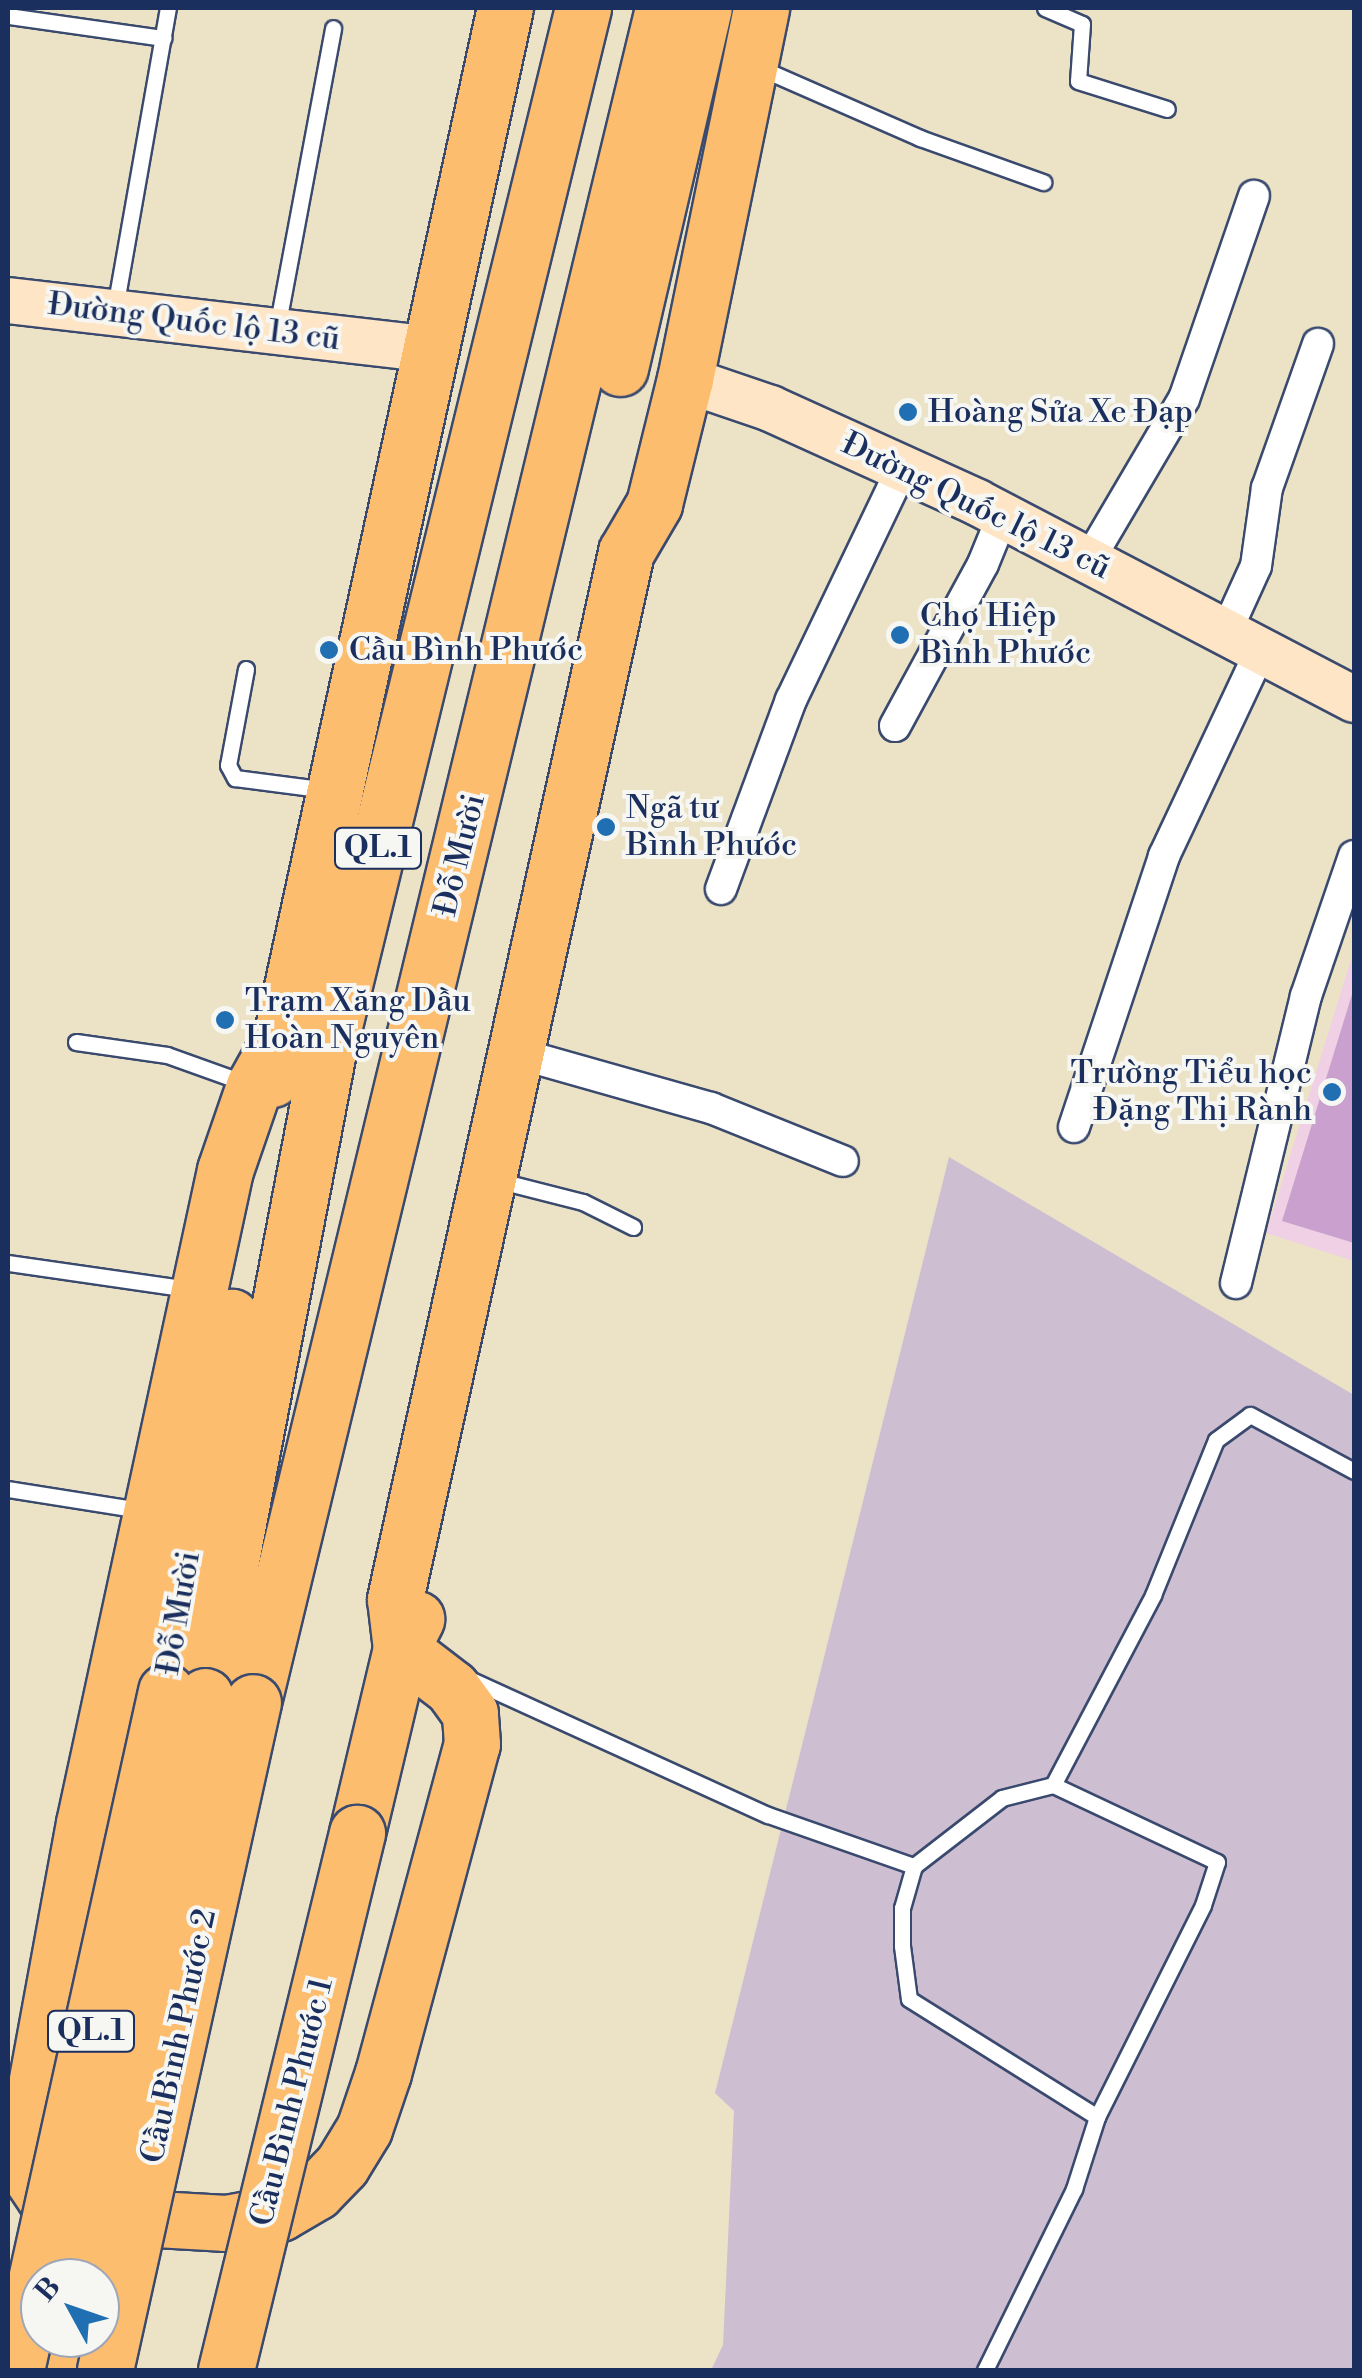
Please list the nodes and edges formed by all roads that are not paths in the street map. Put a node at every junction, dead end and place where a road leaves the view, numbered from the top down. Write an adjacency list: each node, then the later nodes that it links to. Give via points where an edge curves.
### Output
1 (168, 8): 11 (lane)
2 (505, 8): 20 (highway, Đỗ Mười / QL.1)
3 (545, 8): 20 (highway, Đỗ Mười / QL.1)
4 (583, 8): 20 (highway, Đỗ Mười / QL.1)
5 (663, 8): 21 (highway, Đỗ Mười / QL.1)
6 (704, 8): 21 (highway, Đỗ Mười / QL.1)
7 (761, 8): 12 (highway)
8 (1045, 8): 13 (lane, via 1082,24 1078,81)
9 (8, 16): 11 (lane)
10 (334, 28): 18 (lane)
11 (162, 38): 17 (lane)
12 (748, 62): 14 (lane, via 920,138); 22 (highway)
13 (1167, 109)
14 (1043, 182)
15 (1254, 196): 26 (street, via 1184,398)
16 (8, 300): 17 (street, Đường Quốc lộ 13 cũ)
17 (115, 312): 18 (street, Đường Quốc lộ 13 cũ)
18 (276, 332): 20 (street, Đường Quốc lộ 13 cũ)
19 (1318, 344): 27 (street, via 1267,488)
20 (463, 356): 31 (highway, Đỗ Mười / QL.1); 35 (highway, Đỗ Mười / QL.1)
21 (600, 365): 22 (highway, Đường Quốc lộ 13 cũ); 48 (highway, Đỗ Mười / QL.1)
22 (685, 379): 23 (street, Đường Quốc lộ 13 cũ, via 770,408); 24 (highway)
23 (902, 468): 25 (street, Đường Quốc lộ 13 cũ); 33 (street, via 791,700)
24 (654, 504): 36 (highway, via 657,555); 47 (highway, via 626,552 395,1600)
25 (1003, 515): 26 (street, Đường Quốc lộ 13 cũ); 30 (street)
26 (1089, 560): 27 (street, Đường Quốc lộ 13 cũ)
27 (1244, 641): 29 (street, Đường Quốc lộ 13 cũ); 37 (street)
28 (246, 669): 31 (lane, via 228,766 235,778)
29 (1354, 698)
30 (895, 726)
31 (331, 791): 35 (highway, Đỗ Mười / QL.1, via 303,923)
32 (1354, 856): 42 (street, via 1306,996)
33 (721, 889)
34 (76, 1042): 35 (lane)
35 (287, 1059): 43 (highway, QL.1, via 225,1170); 48 (highway, Đỗ Mười / QL.1)
36 (540, 1060): 38 (street, via 711,1108); 39 (highway)
37 (1074, 1127)
38 (843, 1161)
39 (512, 1184): 40 (lane, via 583,1202); 47 (highway, via 424,1604)
40 (633, 1226)
41 (8, 1264): 43 (lane)
42 (1236, 1284)
43 (202, 1291): 46 (highway, QL.1)
44 (1354, 1471): 49 (lane, via 1250,1416 1216,1440 1153,1595)
45 (8, 1489): 46 (lane)
46 (150, 1511): 47 (highway, QL.1, via 28,2129 32,2188 87,2216 226,2223 280,2213 316,2192 364,2128 472,1744 470,1713 452,1688)
47 (401, 1648): 50 (lane, via 768,1816); 55 (highway, Cầu Bình Phước 1, bridge)
48 (208, 1696): 52 (highway, Cầu Bình Phước 2 / QL.1, bridge); 53 (highway, QL.1, bridge); 54 (highway, Cầu Bình Phước 2 / QL.1, bridge)
49 (1053, 1785): 50 (lane, via 1002,1798); 51 (lane, via 1217,1862 1203,1905)
50 (914, 1866): 51 (lane, via 902,1908 909,1999)
51 (1097, 2116): 56 (lane, via 1074,2189)
52 (81, 2258)
53 (16, 2370)
54 (105, 2370)
55 (226, 2370)
56 (986, 2370)

